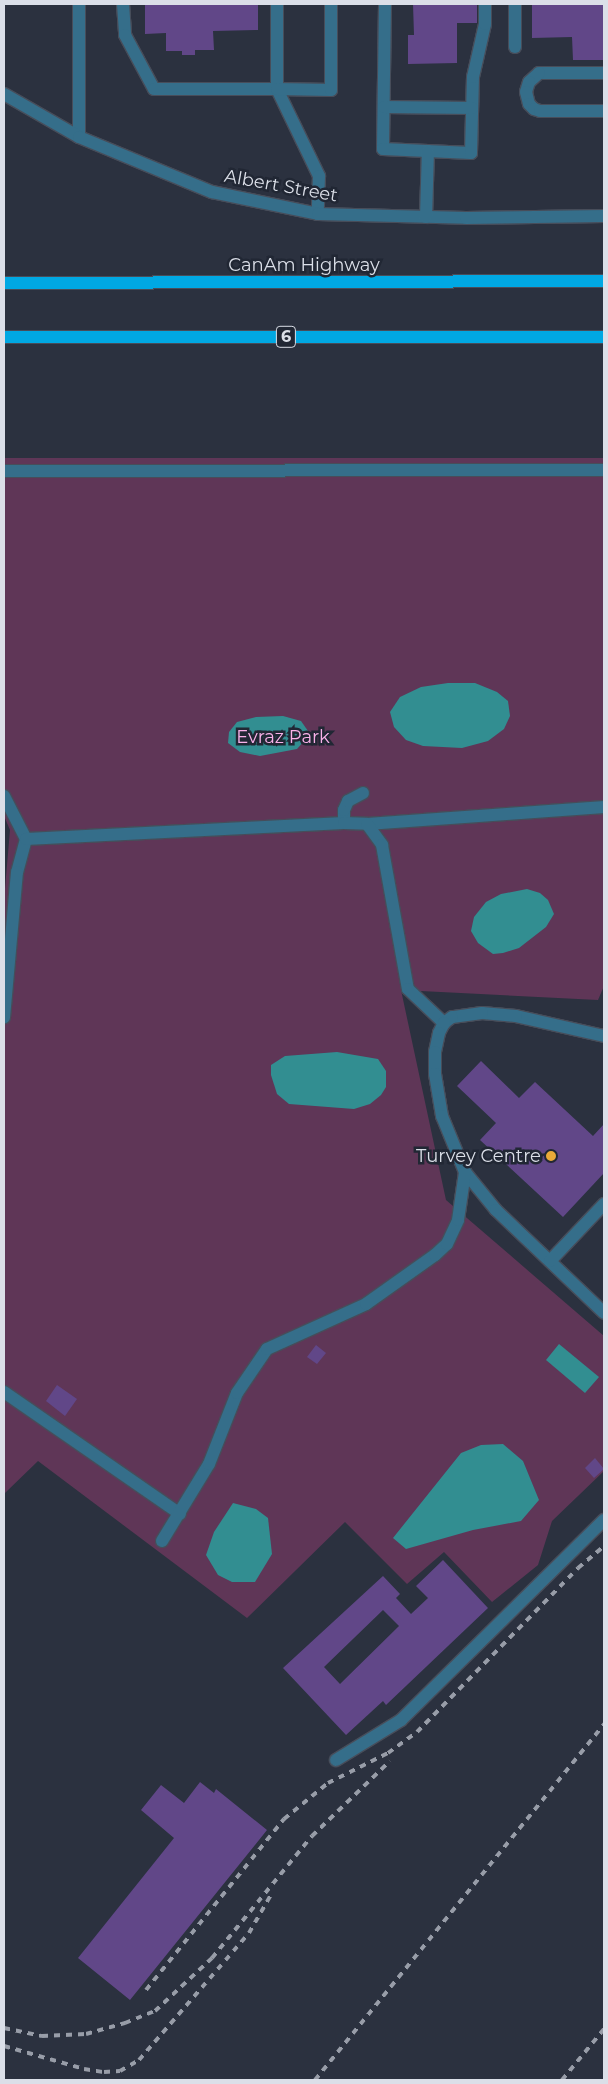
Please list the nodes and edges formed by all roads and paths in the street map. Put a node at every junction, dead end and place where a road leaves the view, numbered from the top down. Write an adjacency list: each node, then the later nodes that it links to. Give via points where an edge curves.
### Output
1 (79, 4): 15 (street)
2 (123, 4): 10 (street, via 125,34 154,89)
3 (277, 4): 10 (street)
4 (331, 4): 10 (street, via 331,90)
5 (385, 4): 12 (street)
6 (484, 4): 13 (street, via 485,24 473,77)
7 (515, 4): 8 (street)
8 (515, 47)
9 (604, 72): 14 (street, via 539,73 529,82 526,92 529,104 540,111)
10 (277, 90): 17 (street, via 319,176)
11 (4, 94): 15 (street, Albert Street)
12 (384, 107): 13 (street); 16 (street, via 383,149)
13 (472, 108): 16 (street, via 471,153)
14 (604, 111)
15 (79, 137): 17 (street, Albert Street, via 212,192)
16 (428, 150): 19 (street)
17 (318, 214): 19 (street, Albert Street)
18 (604, 216): 19 (street, Albert Street)
19 (426, 217)
20 (604, 281): 21 (main road, CanAm Highway)
21 (4, 283)
22 (604, 337): 23 (main road, 6)
23 (4, 338)
24 (4, 470): 25 (street)
25 (604, 470)
26 (363, 793): 29 (street, via 348,801)
27 (4, 796): 31 (street)
28 (604, 807): 30 (street)
29 (344, 823): 30 (street); 31 (street)
30 (367, 824): 33 (street, via 382,845 408,989)
31 (26, 839): 32 (street, via 17,872)
32 (4, 1017)
33 (444, 1023): 34 (street, via 452,1017 482,1013 516,1016); 35 (street, via 435,1052 435,1074 442,1116)
34 (604, 1036)
35 (465, 1172): 37 (street, via 496,1210); 40 (street, via 458,1220 447,1244 435,1255 366,1304 267,1349 237,1393 209,1464)
36 (604, 1204): 37 (street)
37 (550, 1261): 38 (street)
38 (604, 1314)
39 (4, 1392): 40 (street)
40 (180, 1514): 42 (street)
41 (604, 1520): 43 (street, via 401,1720)
42 (162, 1541)
43 (336, 1760)

